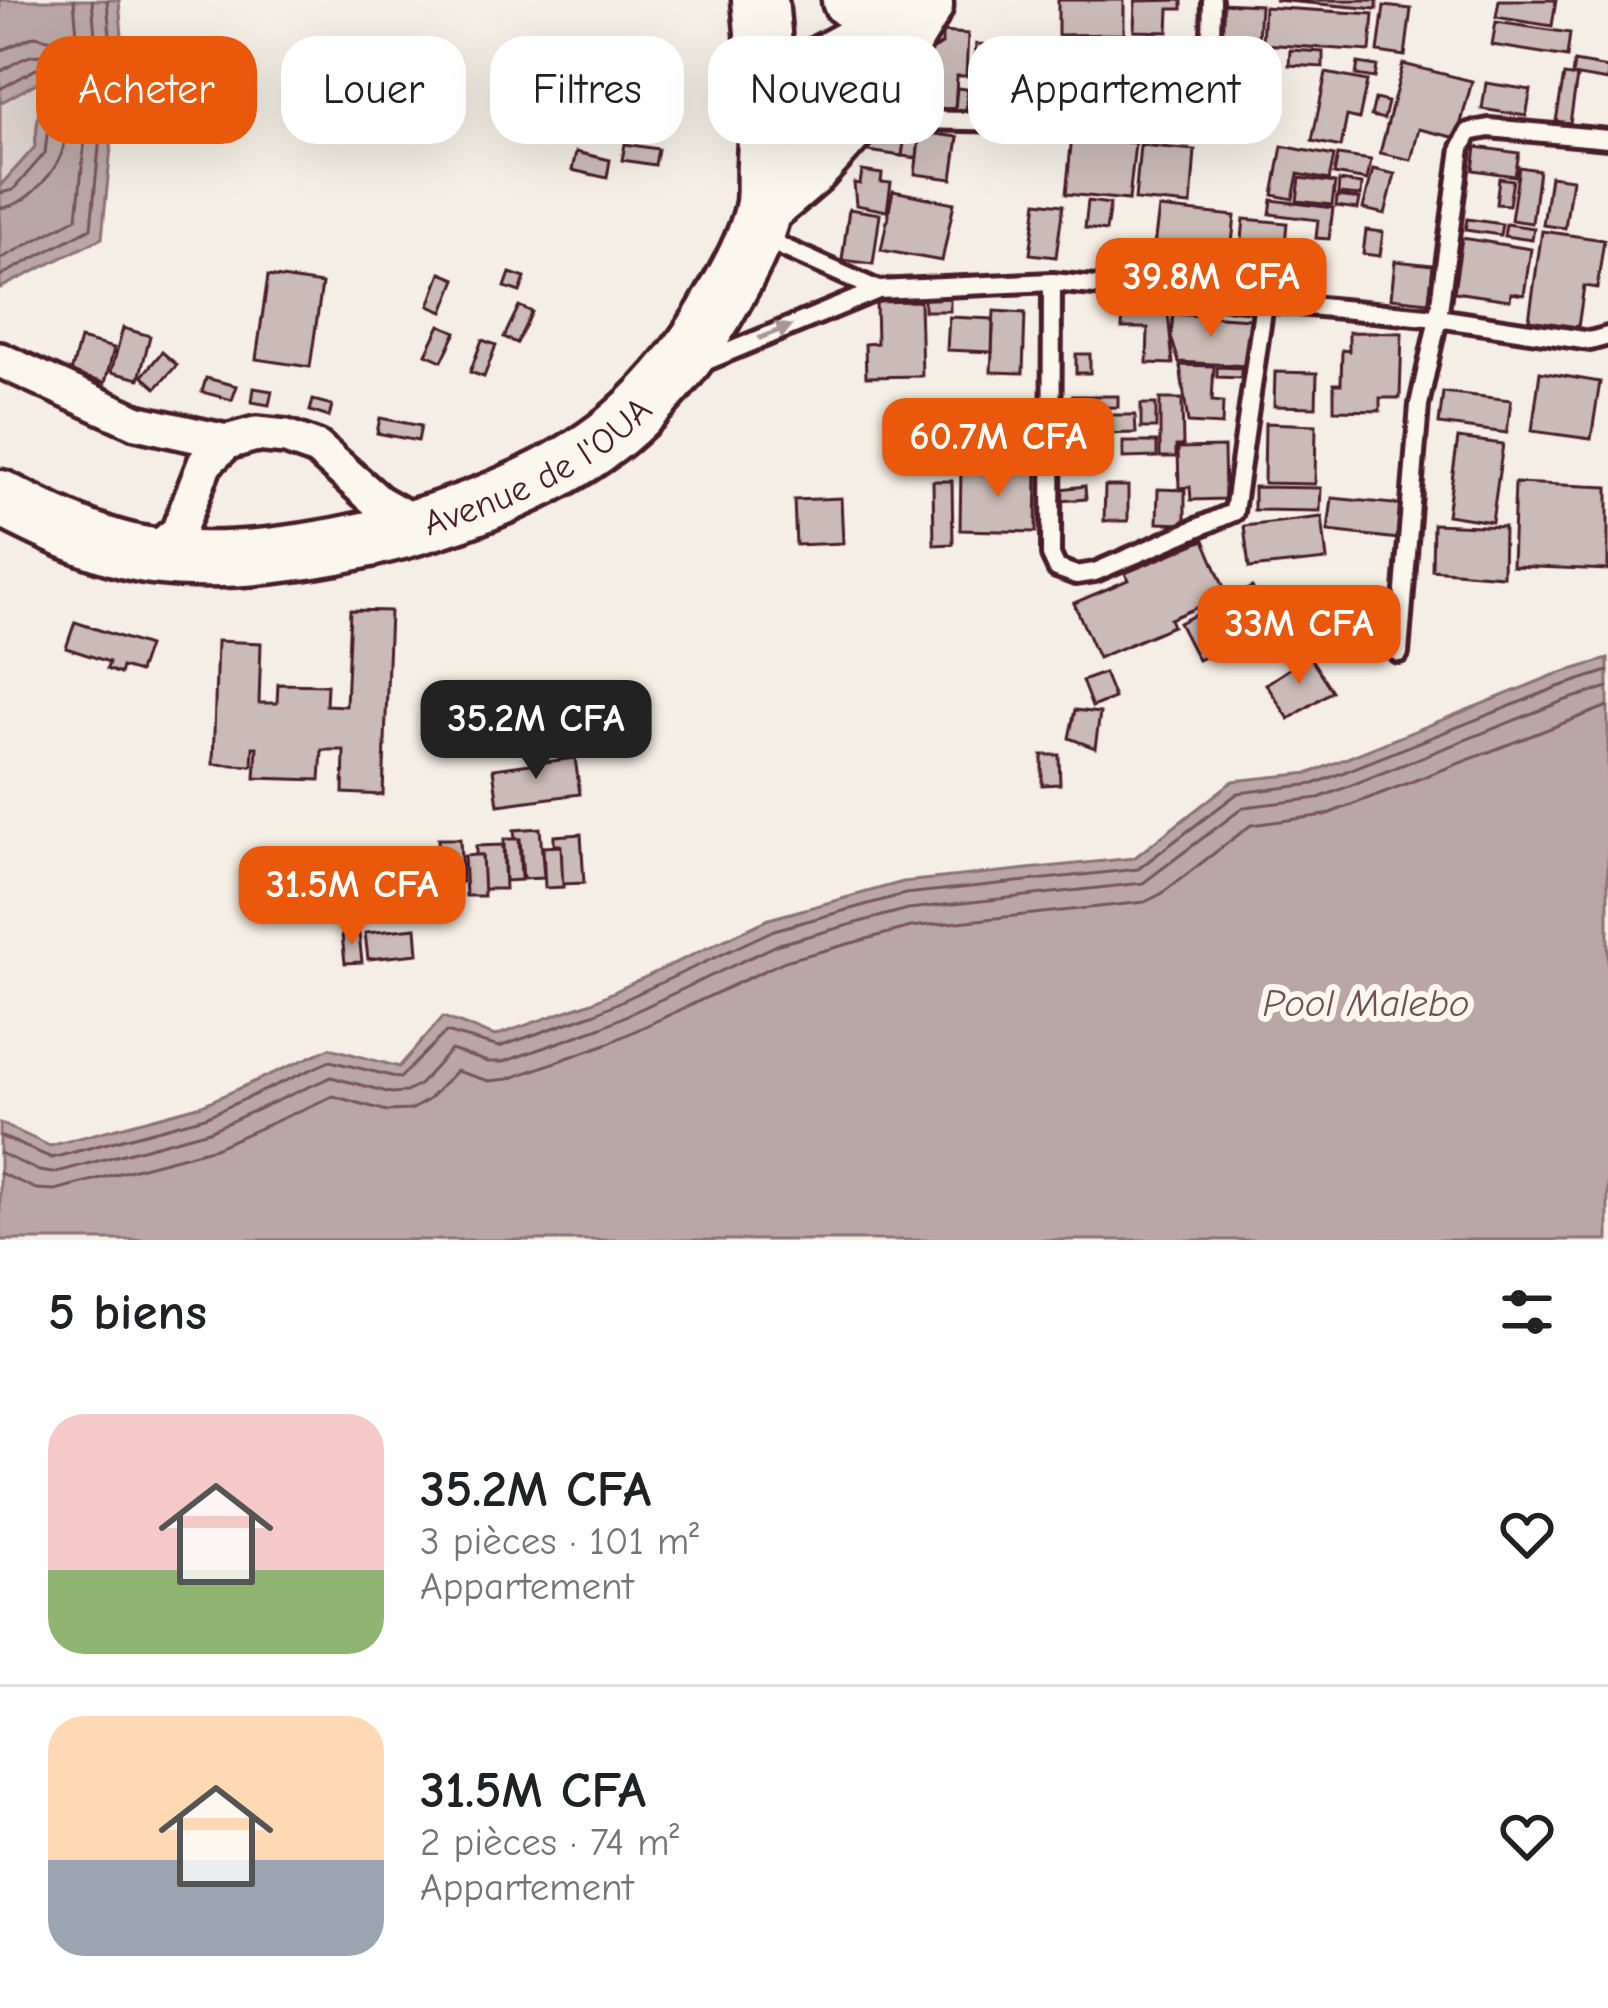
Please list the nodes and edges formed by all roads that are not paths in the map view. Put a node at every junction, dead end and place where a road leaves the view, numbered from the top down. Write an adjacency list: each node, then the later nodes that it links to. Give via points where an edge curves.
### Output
1 (760, 0): 5 (main road, Avenue de l'OUA)
2 (850, 0): 4 (main road)
3 (1212, 0): 8 (lane, via 1209,113 1189,134)
4 (920, 8): 6 (main road); 7 (main road)
5 (764, 36)
6 (868, 36)
7 (904, 36)
8 (944, 120)
9 (1608, 139): 16 (lane, via 1469,132)
10 (765, 144): 12 (main road, Avenue de l'OUA)
11 (833, 144): 12 (main road)
12 (760, 217): 14 (lane, via 782,247); 19 (main road, Avenue de l'OUA, via 730,286)
13 (1052, 282): 14 (lane); 15 (lane); 15 (lane, via 1051,555 1057,568 1076,575 1234,512)
14 (878, 290): 19 (lane, one-way to 14)
15 (1264, 303): 16 (lane)
16 (1438, 318): 17 (lane, via 1590,341); 24 (lane, via 1419,405)
17 (1608, 336)
18 (0, 360): 20 (street, via 136,422)
19 (672, 375): 22 (main road, Avenue de l'OUA, via 623,425 557,469 491,502)
20 (227, 442): 22 (street, via 256,434 317,448 378,502); 23 (street, via 205,463 178,532)
21 (0, 498): 23 (main road, Avenue de l'OUA)
22 (417, 524): 23 (main road, Avenue de l'OUA, via 309,552)
23 (149, 556)
24 (1400, 653)

